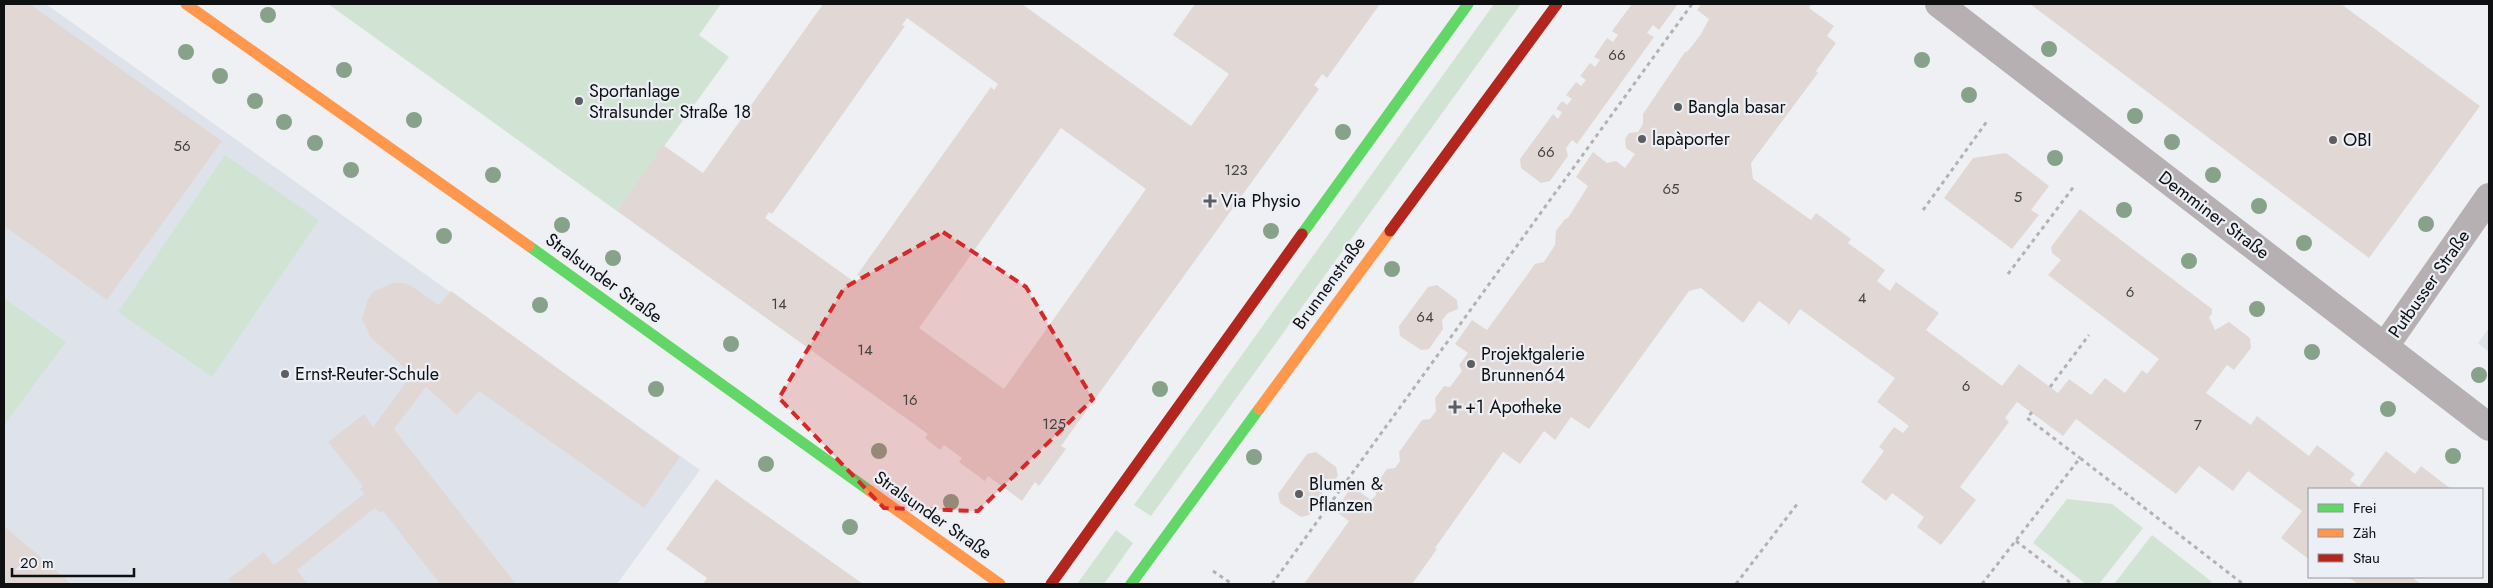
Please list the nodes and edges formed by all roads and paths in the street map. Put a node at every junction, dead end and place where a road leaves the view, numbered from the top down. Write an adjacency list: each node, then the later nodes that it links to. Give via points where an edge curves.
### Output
1 (186, 4): 20 (main road, Stralsunder Straße)
2 (1468, 4): 21 (main road)
3 (1557, 4): 22 (main road, Brunnenstraße)
4 (1692, 4): 24 (path)
5 (1938, 4): 12 (street, Demminer Straße)
6 (1988, 120): 9 (path)
7 (2074, 184): 10 (path)
8 (2489, 198): 12 (street, Putbusser Straße)
9 (1923, 210)
10 (2008, 274)
11 (2089, 335): 13 (path)
12 (2385, 346): 15 (street, Demminer Straße)
13 (2050, 387)
14 (2032, 412): 16 (path, via 2028,418)
15 (2489, 427)
16 (2080, 458): 18 (path); 28 (path)
17 (1798, 503): 25 (path)
18 (2016, 541): 26 (path); 27 (path)
19 (1213, 571): 23 (path)
20 (1000, 584)
21 (1051, 584)
22 (1130, 584)
23 (1232, 584)
24 (1272, 584)
25 (1736, 584)
26 (1982, 584)
27 (2072, 584)
28 (2243, 584)

